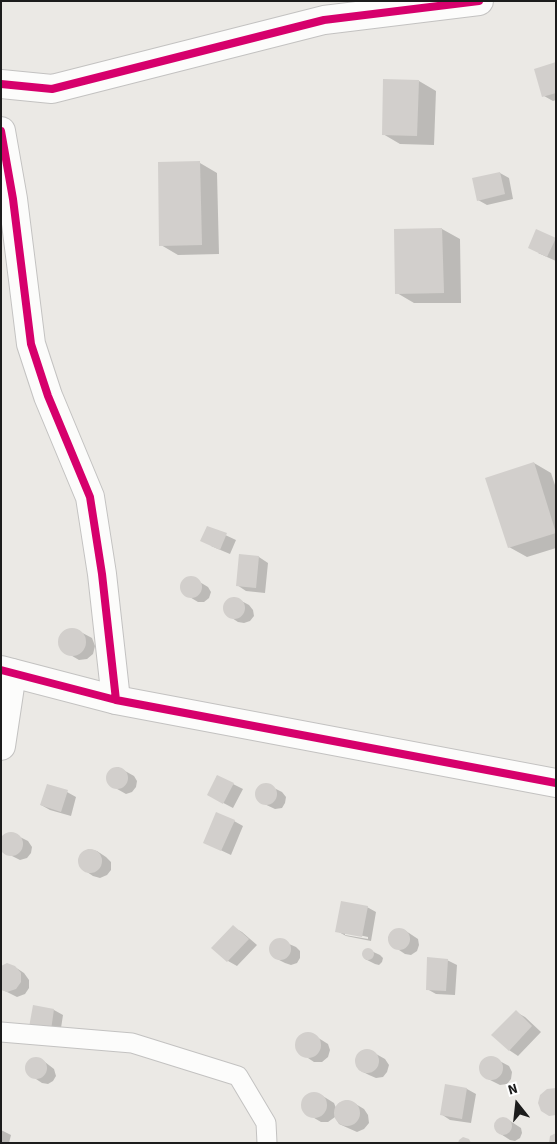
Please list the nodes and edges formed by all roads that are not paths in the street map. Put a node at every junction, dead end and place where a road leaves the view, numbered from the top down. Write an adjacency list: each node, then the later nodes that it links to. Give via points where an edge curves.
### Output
1 (479, 1): 2 (street)
2 (325, 11): 3 (street, via 52,89)
3 (1, 84)
4 (1, 131): 5 (street)
5 (7, 200): 7 (street, via 31,344 48,396 90,497)
6 (6, 672): 7 (street); 8 (street)
7 (116, 700): 9 (street)
8 (1, 746)
9 (556, 783)
10 (1, 1032): 11 (lane, via 132,1043 238,1076 266,1123)
11 (267, 1143)

